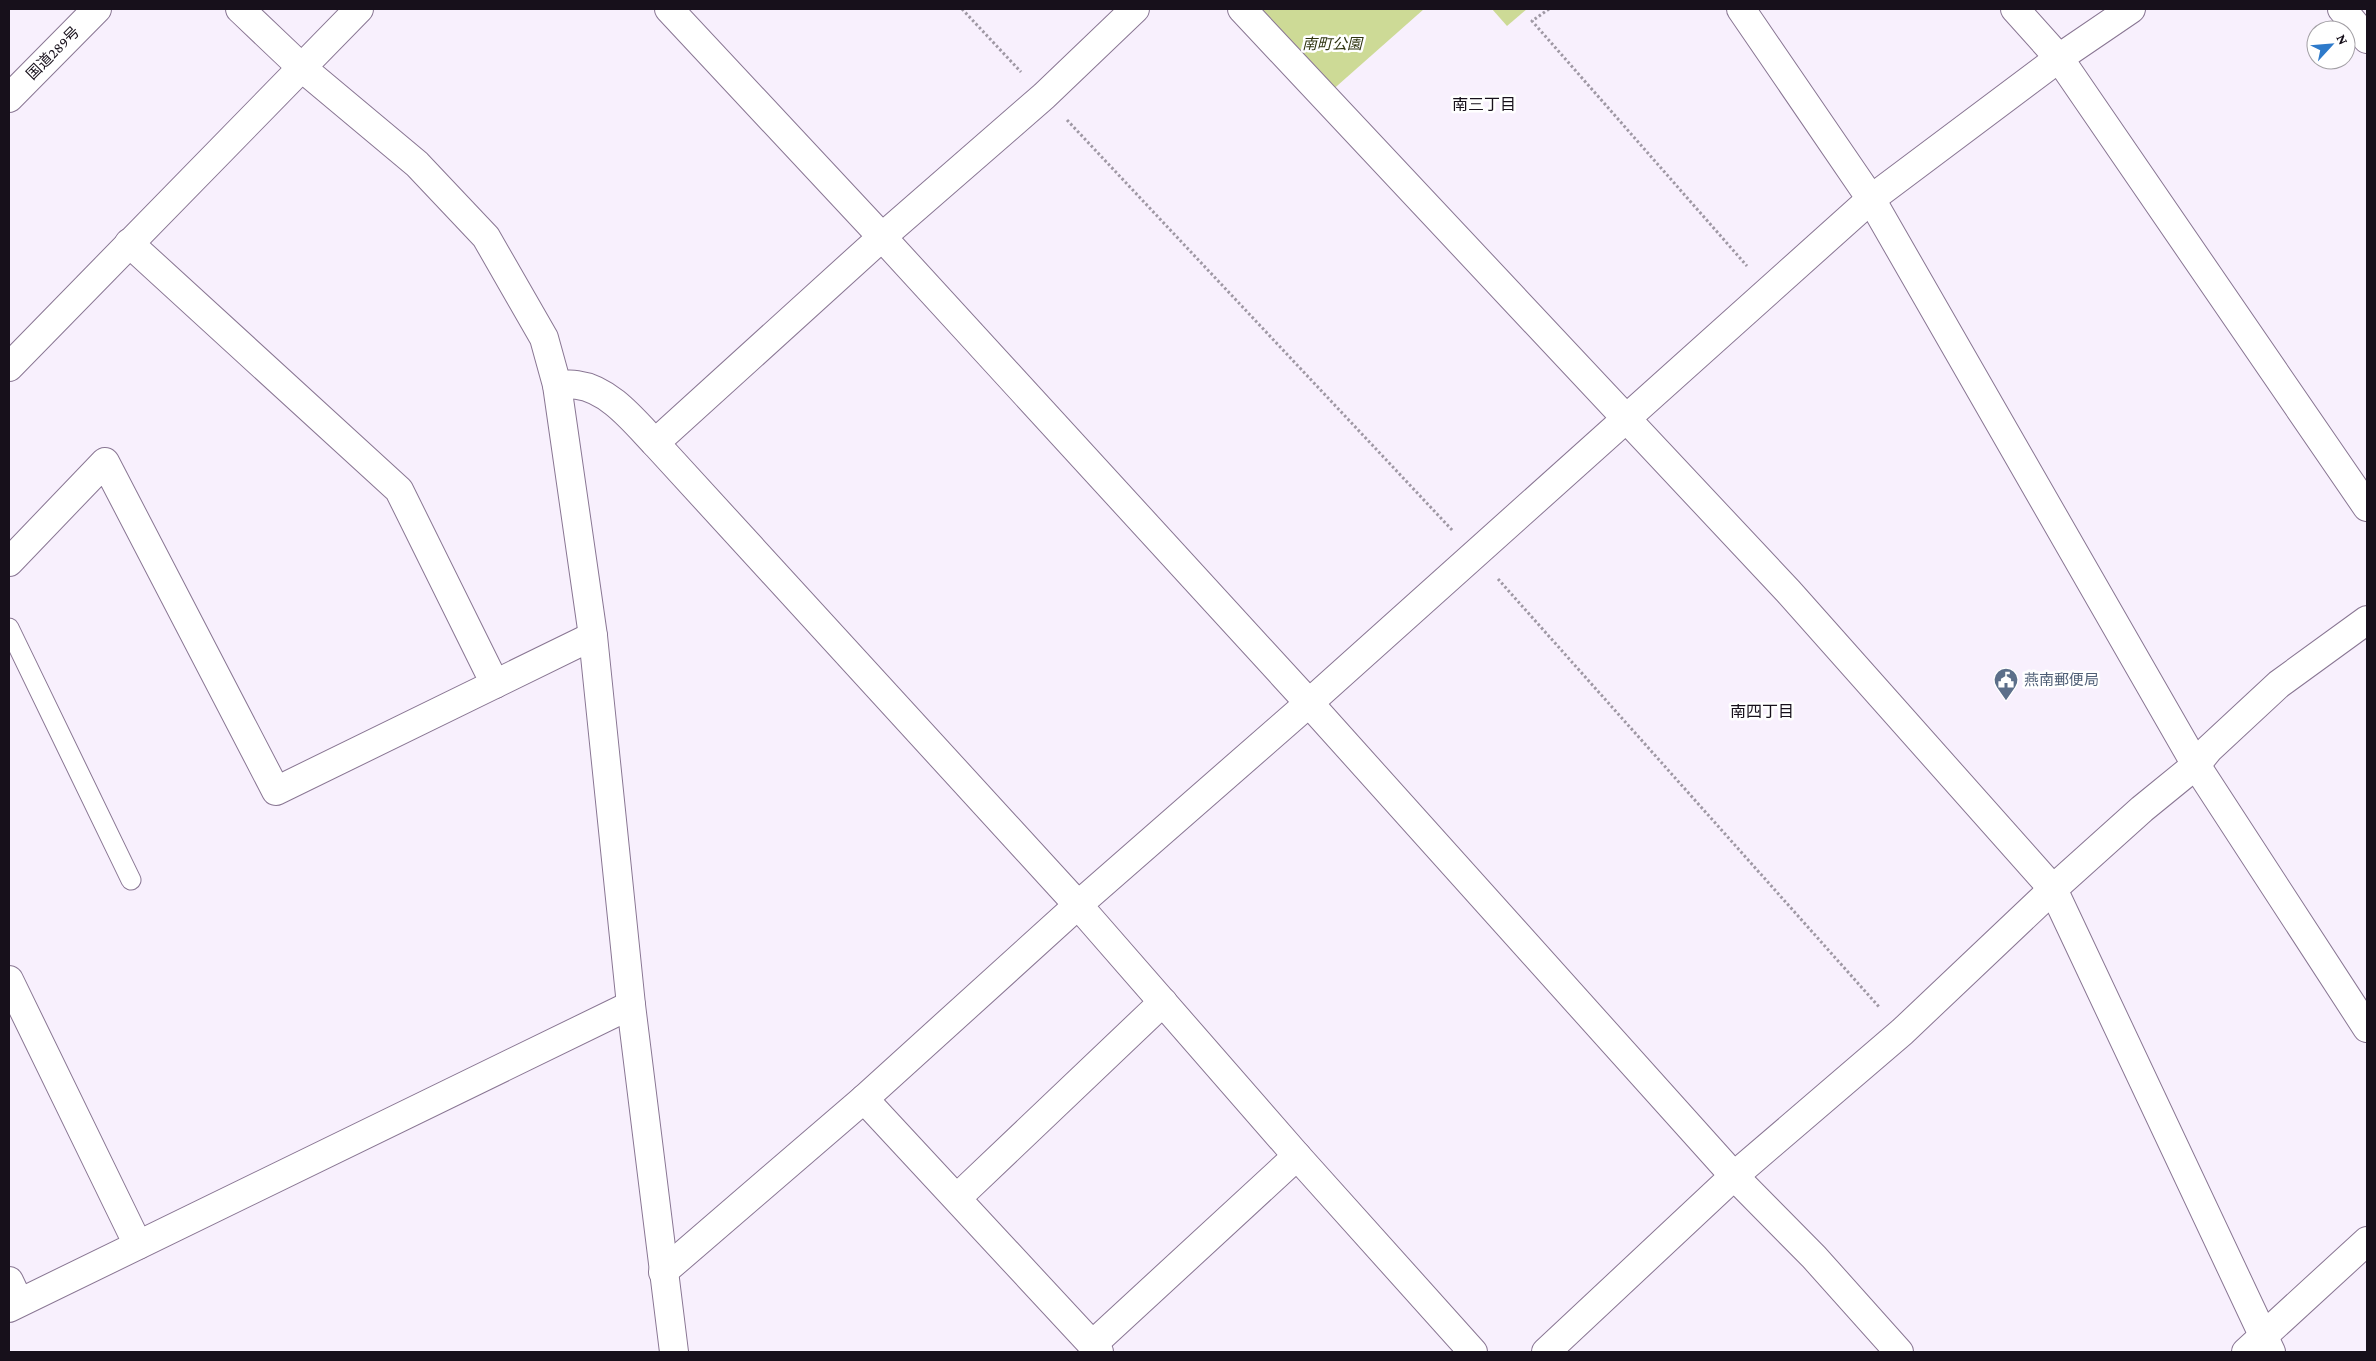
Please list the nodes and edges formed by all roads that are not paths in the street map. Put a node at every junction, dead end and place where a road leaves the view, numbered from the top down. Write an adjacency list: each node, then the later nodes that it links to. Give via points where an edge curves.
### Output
1 (97, 9): 14 (main road, 国道289号)
2 (240, 9): 13 (main road)
3 (359, 9): 13 (main road)
4 (669, 9): 16 (main road)
5 (1136, 9): 16 (main road, via 1044,96)
6 (1242, 9): 20 (main road)
7 (1741, 9): 15 (main road)
8 (2016, 9): 12 (main road)
9 (2131, 9): 12 (main road)
10 (2342, 9): 11 (main road)
11 (2367, 39)
12 (2058, 58): 15 (main road); 22 (main road)
13 (301, 67): 17 (main road); 19 (main road, via 416,164 486,237 544,338)
14 (9, 98)
15 (1871, 199): 20 (main road); 29 (main road)
16 (882, 237): 21 (main road); 28 (main road)
17 (129, 244): 18 (main road); 27 (main road, via 399,490)
18 (9, 367)
19 (557, 385): 21 (main road, via 577,385 596,392 626,412); 26 (main road)
20 (1628, 418): 28 (main road); 31 (main road, via 1788,591)
21 (655, 443): 32 (main road)
22 (2367, 507)
23 (9, 562): 27 (main road, via 105,462 276,791)
24 (2367, 620): 29 (main road, via 2279,684 2208,749)
25 (9, 628): 30 (lane)
26 (593, 636): 27 (main road); 35 (main road)
27 (495, 684)
28 (1309, 703): 32 (main road); 39 (main road)
29 (2196, 765): 31 (main road); 36 (main road)
30 (131, 880)
31 (2053, 889): 39 (main road, via 1902,1032); 45 (main road)
32 (1078, 905): 34 (main road); 37 (main road)
33 (9, 980): 42 (main road)
34 (1162, 1002): 38 (main road); 40 (main road)
35 (631, 1005): 42 (main road); 43 (main road)
36 (2367, 1028)
37 (864, 1099): 40 (main road); 43 (main road)
38 (1297, 1156): 46 (main road); 48 (main road)
39 (1734, 1176): 49 (main road); 50 (main road, via 1814,1257)
40 (957, 1198): 46 (main road)
41 (2367, 1241): 45 (main road)
42 (138, 1245): 44 (main road)
43 (663, 1272): 47 (main road)
44 (12, 1297)
45 (2260, 1347)
46 (1096, 1349)
47 (674, 1352)
48 (1473, 1352)
49 (1546, 1352)
50 (1899, 1352)

